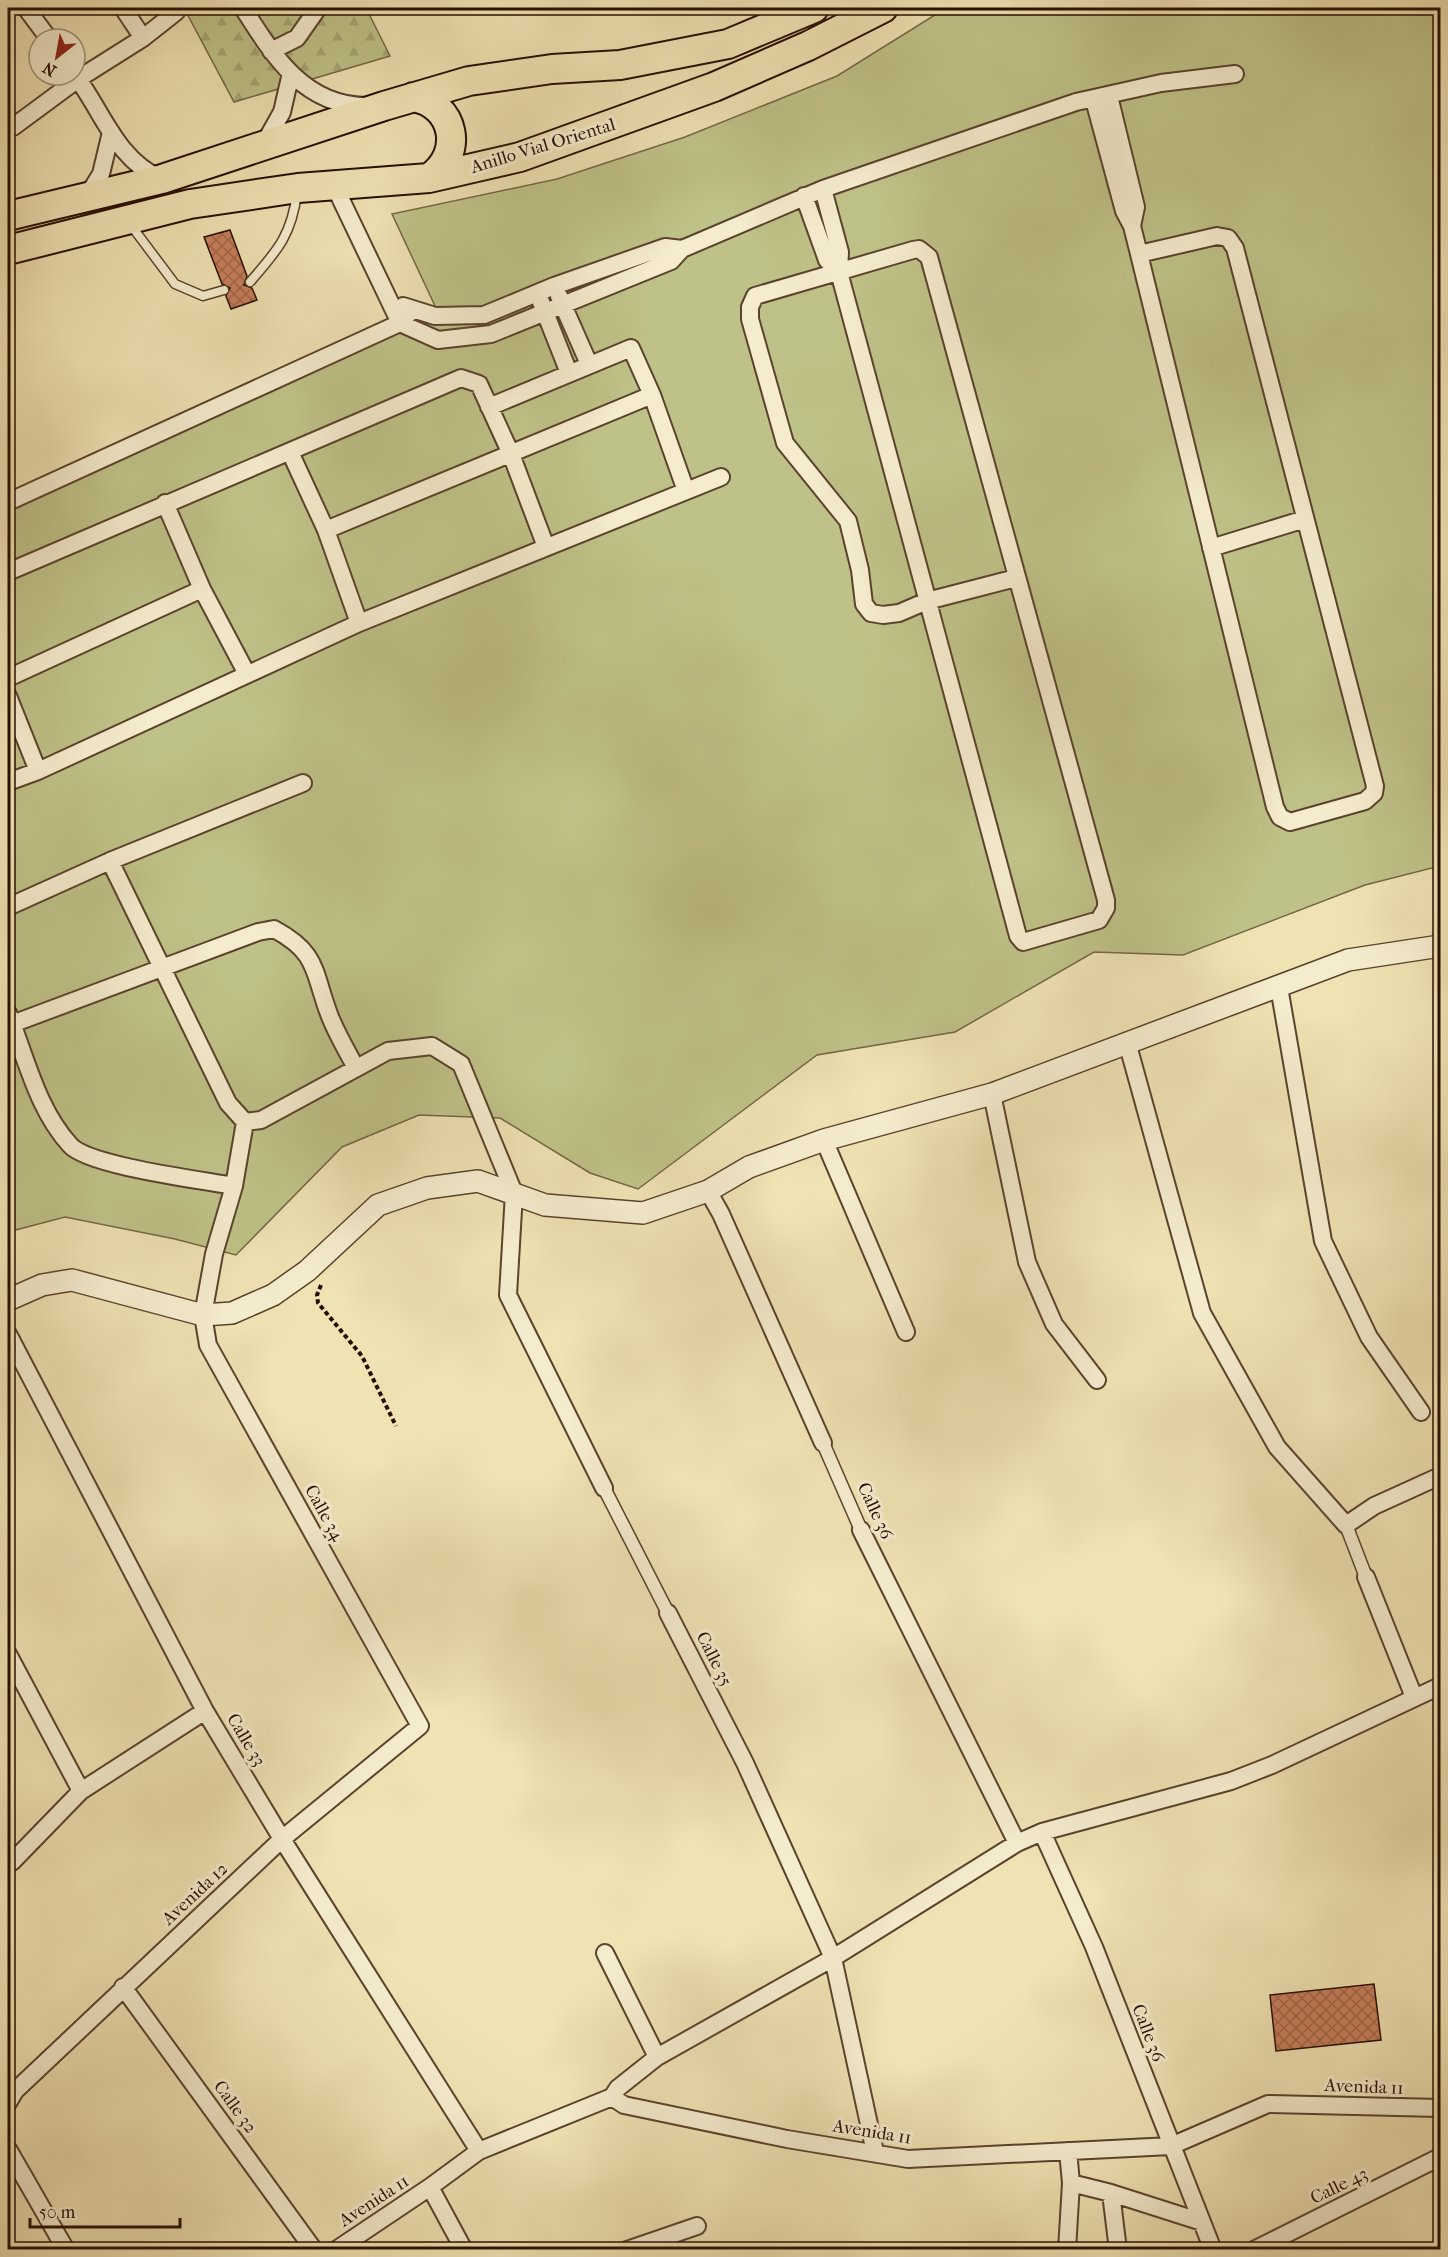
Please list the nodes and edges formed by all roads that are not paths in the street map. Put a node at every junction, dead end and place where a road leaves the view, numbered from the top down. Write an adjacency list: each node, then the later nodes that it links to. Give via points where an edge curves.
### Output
1 (26, 8): 8 (street)
2 (123, 8): 9 (street)
3 (243, 8): 10 (street)
4 (318, 8): 10 (street, via 297,38)
5 (814, 8): 16 (highway, via 728,44 620,65 552,69 469,81)
6 (883, 8): 22 (highway, Anillo Vial Oriental, via 798,50 641,115 520,157)
7 (176, 12): 9 (street)
8 (40, 27)
9 (143, 38): 11 (street)
10 (271, 51): 12 (street)
11 (87, 71)
12 (291, 73): 18 (street, via 329,100); 21 (street, via 282,112)
13 (1235, 74): 17 (street, via 1161,83)
14 (63, 87): 19 (street)
15 (82, 87): 20 (street)
16 (412, 97): 18 (highway); 22 (highway, via 435,105 451,131 449,155)
17 (1101, 98): 26 (street, via 1076,102); 33 (street, via 1136,207 1132,226)
18 (384, 106): 21 (highway)
19 (8, 128)
20 (111, 132): 23 (street, via 129,159); 28 (street, via 101,174)
21 (262, 147): 23 (highway)
22 (429, 178): 24 (highway, Anillo Vial Oriental)
23 (162, 179): 28 (highway)
24 (334, 184): 25 (highway, Anillo Vial Oriental); 39 (street)
25 (298, 188): 30 (highway, Anillo Vial Oriental, via 190,204); 35 (lane, via 294,219 274,255)
26 (823, 189): 27 (street); 34 (street, via 840,252)
27 (804, 196): 31 (street); 34 (street, via 827,260)
28 (86, 198): 29 (highway)
29 (8, 216)
30 (126, 219): 32 (highway, Anillo Vial Oriental); 37 (lane, via 175,284 203,296)
31 (682, 249): 36 (street, via 665,247); 40 (street, via 671,261)
32 (8, 250)
33 (1139, 254): 54 (street, via 1217,236 1228,238 1235,248); 57 (street)
34 (839, 272): 59 (street, via 919,249 930,257); 61 (street); 61 (street, via 755,296 750,319 785,443 848,521 864,604 883,615)
35 (250, 282)
36 (554, 286): 38 (street); 40 (street)
37 (224, 290)
38 (538, 293): 41 (street, via 484,315 435,316); 42 (street)
39 (389, 300): 41 (street); 43 (street)
40 (562, 304): 42 (street); 44 (street)
41 (412, 310): 43 (street)
42 (545, 312): 43 (street, via 491,334 438,340); 45 (street)
43 (400, 323): 52 (street)
44 (589, 364): 45 (street); 46 (street, via 631,348)
45 (569, 373): 47 (street)
46 (652, 395): 49 (street); 51 (street)
47 (489, 407): 48 (street, via 479,384 462,378); 49 (street)
48 (290, 452): 53 (street); 55 (street)
49 (511, 454): 55 (street); 56 (street)
50 (721, 477): 51 (street)
51 (686, 491): 56 (street)
52 (8, 502)
53 (165, 503): 58 (street); 60 (street)
54 (1305, 519): 57 (street); 57 (street, via 1375,786 1374,794 1365,801 1290,822 1280,817)
55 (326, 530): 62 (street)
56 (546, 547): 62 (street)
57 (1211, 548)
58 (8, 572)
59 (1016, 578): 61 (street); 61 (street, via 1106,908 1099,920 1023,942 1018,936)
60 (202, 589): 63 (street); 64 (street)
61 (927, 601)
62 (359, 623): 63 (street)
63 (247, 674): 66 (street)
64 (8, 678)
65 (8, 696): 66 (street)
66 (39, 771): 67 (street)
67 (8, 782)
68 (303, 783): 69 (street)
69 (110, 861): 70 (street); 72 (street)
70 (8, 907)
71 (1440, 946): 73 (street, via 1348,960)
72 (162, 967): 74 (street); 76 (street, via 258,932 280,933 303,949 316,967 329,1015); 78 (street, via 228,1103)
73 (1279, 987): 75 (street); 88 (street, via 1323,1241 1369,1337)
74 (10, 1018): 80 (street, via 48,1114 71,1148 98,1160)
75 (1127, 1042): 77 (street); 92 (street, via 1202,1313 1277,1447)
76 (356, 1068): 78 (street, via 261,1120); 82 (street, via 388,1051 432,1046 461,1064)
77 (992, 1094): 79 (street); 87 (street, via 1027,1263 1054,1324)
78 (245, 1122): 80 (street, Calle 34)
79 (824, 1140): 81 (street, via 749,1167); 85 (street)
80 (234, 1186): 84 (street, Calle 34, via 214,1254)
81 (708, 1191): 82 (street, via 643,1214 545,1205); 89 (street, Calle 36)
82 (514, 1193): 84 (street, via 478,1181 427,1188 378,1205 308,1271 273,1295 232,1313); 91 (street, Calle 35, via 508,1295)
83 (8, 1299): 84 (street, via 42,1285 72,1280)
84 (203, 1315): 100 (street, Calle 34, via 208,1345)
85 (906, 1332)
86 (8, 1334): 99 (street, Calle 33)
87 (1098, 1380)
88 (1421, 1412)
89 (823, 1443): 93 (street, Calle 36)
90 (1440, 1476): 92 (street, via 1374,1506)
91 (604, 1488): 95 (street, Calle 35)
92 (1346, 1525): 94 (street)
93 (861, 1530): 104 (street, Calle 36)
94 (1366, 1577): 98 (street)
95 (668, 1612): 107 (street, Calle 35, via 746,1763)
96 (8, 1654): 101 (street)
97 (1440, 1686): 98 (street)
98 (1414, 1697): 102 (street, via 1231,1781)
99 (206, 1711): 101 (street); 103 (street, Calle 33)
100 (420, 1726): 103 (street, Avenida 12)
101 (81, 1791): 105 (street)
102 (1042, 1832): 104 (street); 113 (street, Calle 36, via 1094,1947)
103 (282, 1839): 108 (street, Avenida 12); 115 (street, Calle 33)
104 (1017, 1843): 107 (street)
105 (12, 1862)
106 (605, 1953): 109 (street)
107 (833, 1958): 109 (street); 117 (street, Calle 35)
108 (123, 1987): 111 (street, Avenida 12, via 15,2091); 125 (street, Calle 32)
109 (657, 2057): 110 (street)
110 (612, 2097): 115 (street, Avenida 11); 117 (street, Avenida 11, via 624,2105 787,2139)
111 (8, 2103)
112 (1440, 2108): 113 (street, Avenida 11, via 1268,2104)
113 (1171, 2146): 116 (street, Avenida 11); 122 (street, Calle 36)
114 (8, 2149): 124 (street)
115 (479, 2151): 120 (street, Avenida 11)
116 (1068, 2151): 117 (street, Avenida 11, via 908,2159); 119 (street)
117 (875, 2152)
118 (1440, 2157): 132 (street, Calle 43)
119 (1071, 2183): 121 (street); 129 (street)
120 (430, 2187): 126 (street, Avenida 11); 127 (street)
121 (1111, 2193): 122 (street); 130 (street)
122 (1202, 2223): 131 (street, Calle 36)
123 (697, 2226): 128 (street)
124 (66, 2250)
125 (314, 2250)
126 (336, 2250)
127 (464, 2250)
128 (627, 2250)
129 (1067, 2250)
130 (1118, 2250)
131 (1213, 2250)
132 (1254, 2250)

